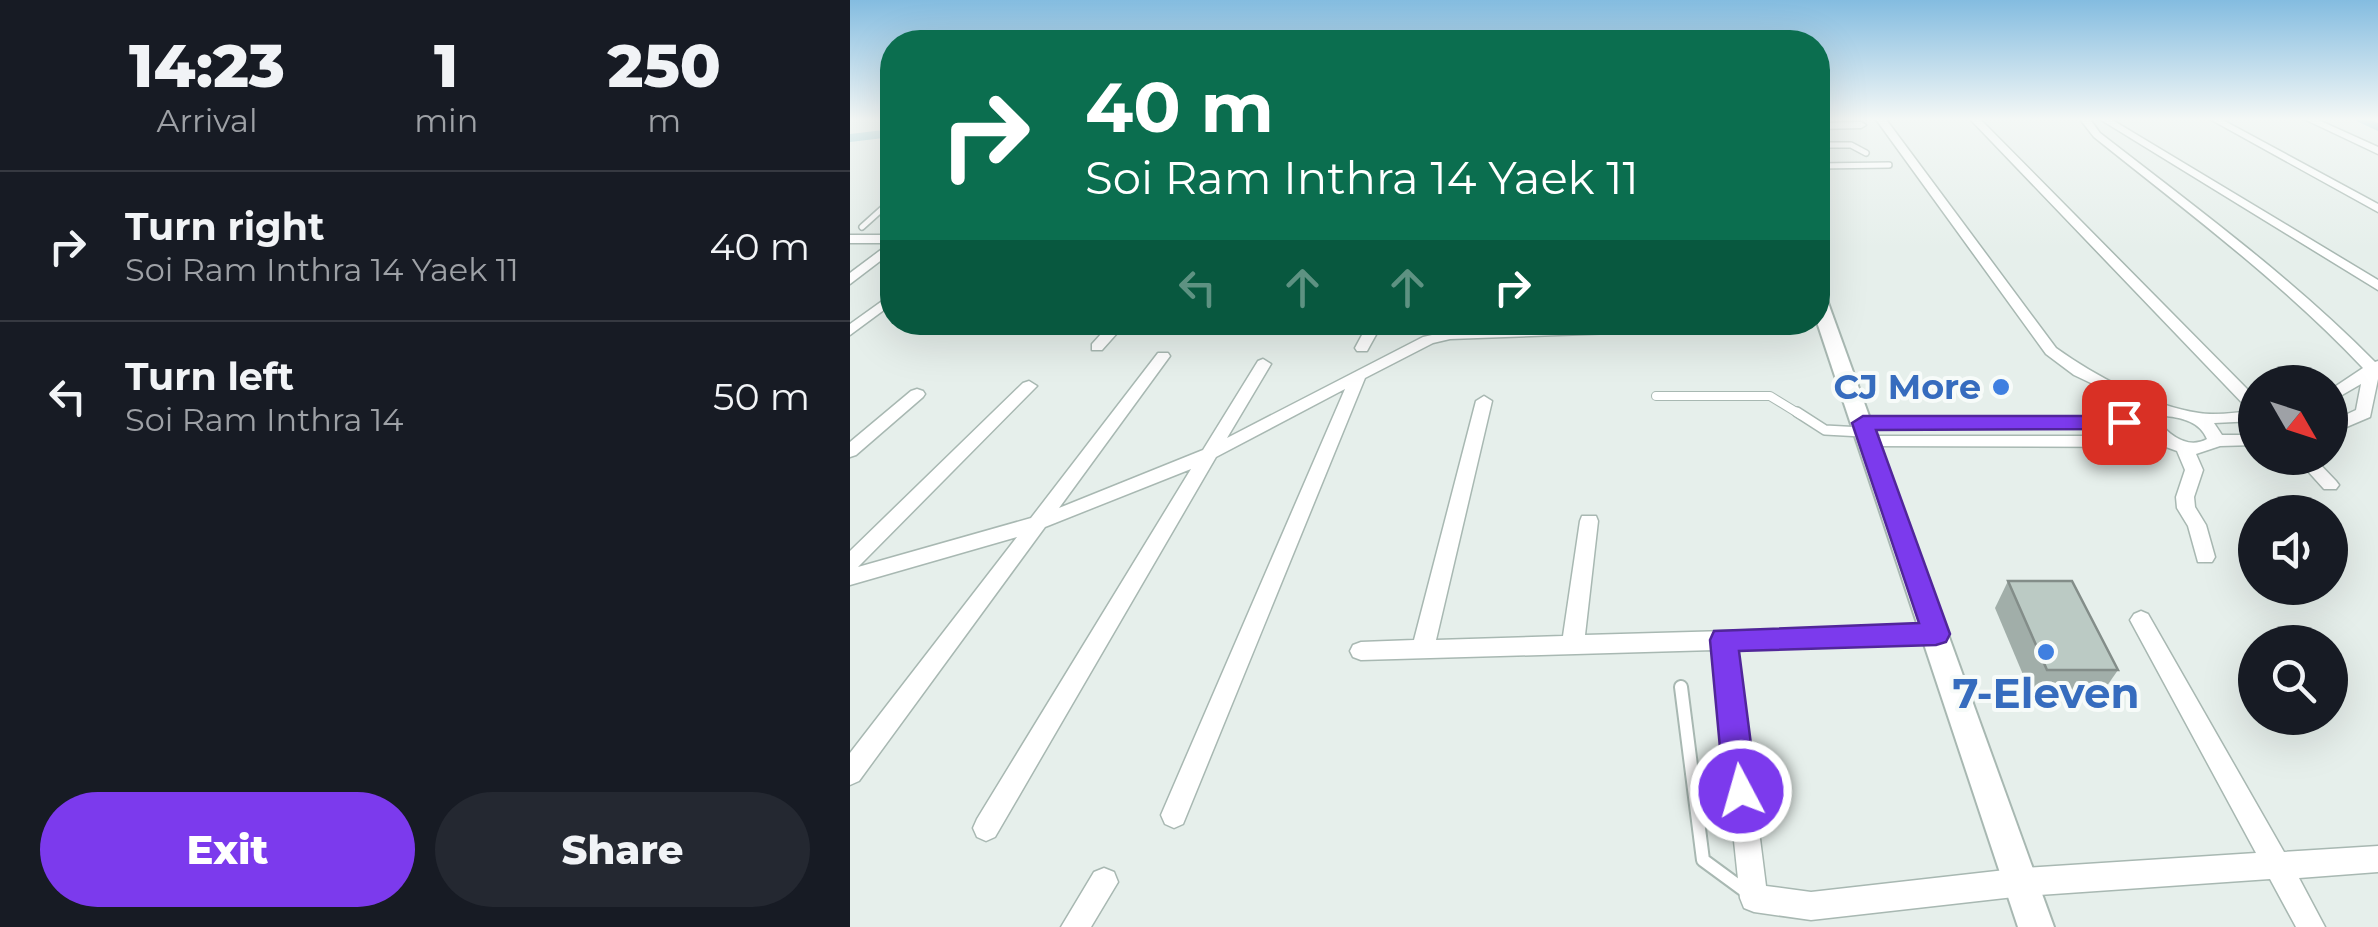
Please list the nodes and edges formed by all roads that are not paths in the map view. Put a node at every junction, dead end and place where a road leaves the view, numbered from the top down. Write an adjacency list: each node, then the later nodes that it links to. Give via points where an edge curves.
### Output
1 (1843, 161): 9 (lane)
2 (1912, 161): 36 (street, via 2051,351)
3 (2016, 161): 32 (street)
4 (2131, 161): 28 (street)
5 (2174, 161): 17 (street)
6 (2291, 161): 11 (street)
7 (1889, 165): 9 (lane)
8 (1830, 166): 9 (lane)
9 (1846, 166)
10 (880, 209): 12 (lane)
11 (2378, 209)
12 (856, 227)
13 (850, 239): 14 (street)
14 (880, 241)
15 (880, 253): 16 (street)
16 (850, 280)
17 (2378, 286)
18 (880, 307): 19 (street)
19 (850, 331)
20 (1108, 335): 24 (street)
21 (1369, 335): 25 (street)
22 (1469, 335): 29 (street, via 1403,351)
23 (1825, 335): 40 (street)
24 (1097, 347)
25 (1362, 348)
26 (1163, 356): 49 (street)
27 (1263, 364): 45 (street)
28 (2376, 369): 31 (street); 39 (street, via 2364,413)
29 (1357, 378): 45 (street); 61 (street)
30 (1029, 386): 51 (street)
31 (2348, 386)
32 (2238, 389)
33 (916, 394): 44 (street)
34 (1656, 396): 40 (lane, via 1770,396 1825,430)
35 (1484, 401): 57 (street)
36 (2158, 417): 38 (street); 40 (street); 43 (street, via 2155,432)
37 (2238, 417): 38 (street)
38 (2198, 419): 42 (street)
39 (2348, 421)
40 (1867, 432): 43 (street); 54 (street)
41 (2238, 440): 42 (street)
42 (2216, 441): 43 (street, via 2211,447)
43 (2176, 444): 50 (street, via 2194,470 2184,498)
44 (850, 451)
45 (1208, 454): 49 (street); 62 (street)
46 (2320, 475): 47 (street)
47 (2330, 486)
48 (1589, 521): 56 (street)
49 (1038, 523): 52 (street); 60 (street)
50 (2205, 557)
51 (850, 562)
52 (850, 576)
53 (2141, 620): 64 (street)
54 (1936, 634): 55 (street); 66 (street)
55 (1724, 640): 56 (street); 67 (street)
56 (1573, 645): 57 (street)
57 (1424, 648): 58 (street)
58 (1361, 651)
59 (1682, 687): 67 (lane, via 1702,860)
60 (850, 774)
61 (1174, 816)
62 (986, 828)
63 (2378, 859): 64 (street)
64 (2278, 866): 66 (street); 70 (street)
65 (1104, 882): 68 (street)
66 (2023, 882): 67 (street, via 1811,906); 69 (street)
67 (1754, 898)
68 (1075, 927)
69 (2036, 927)
70 (2311, 927)

